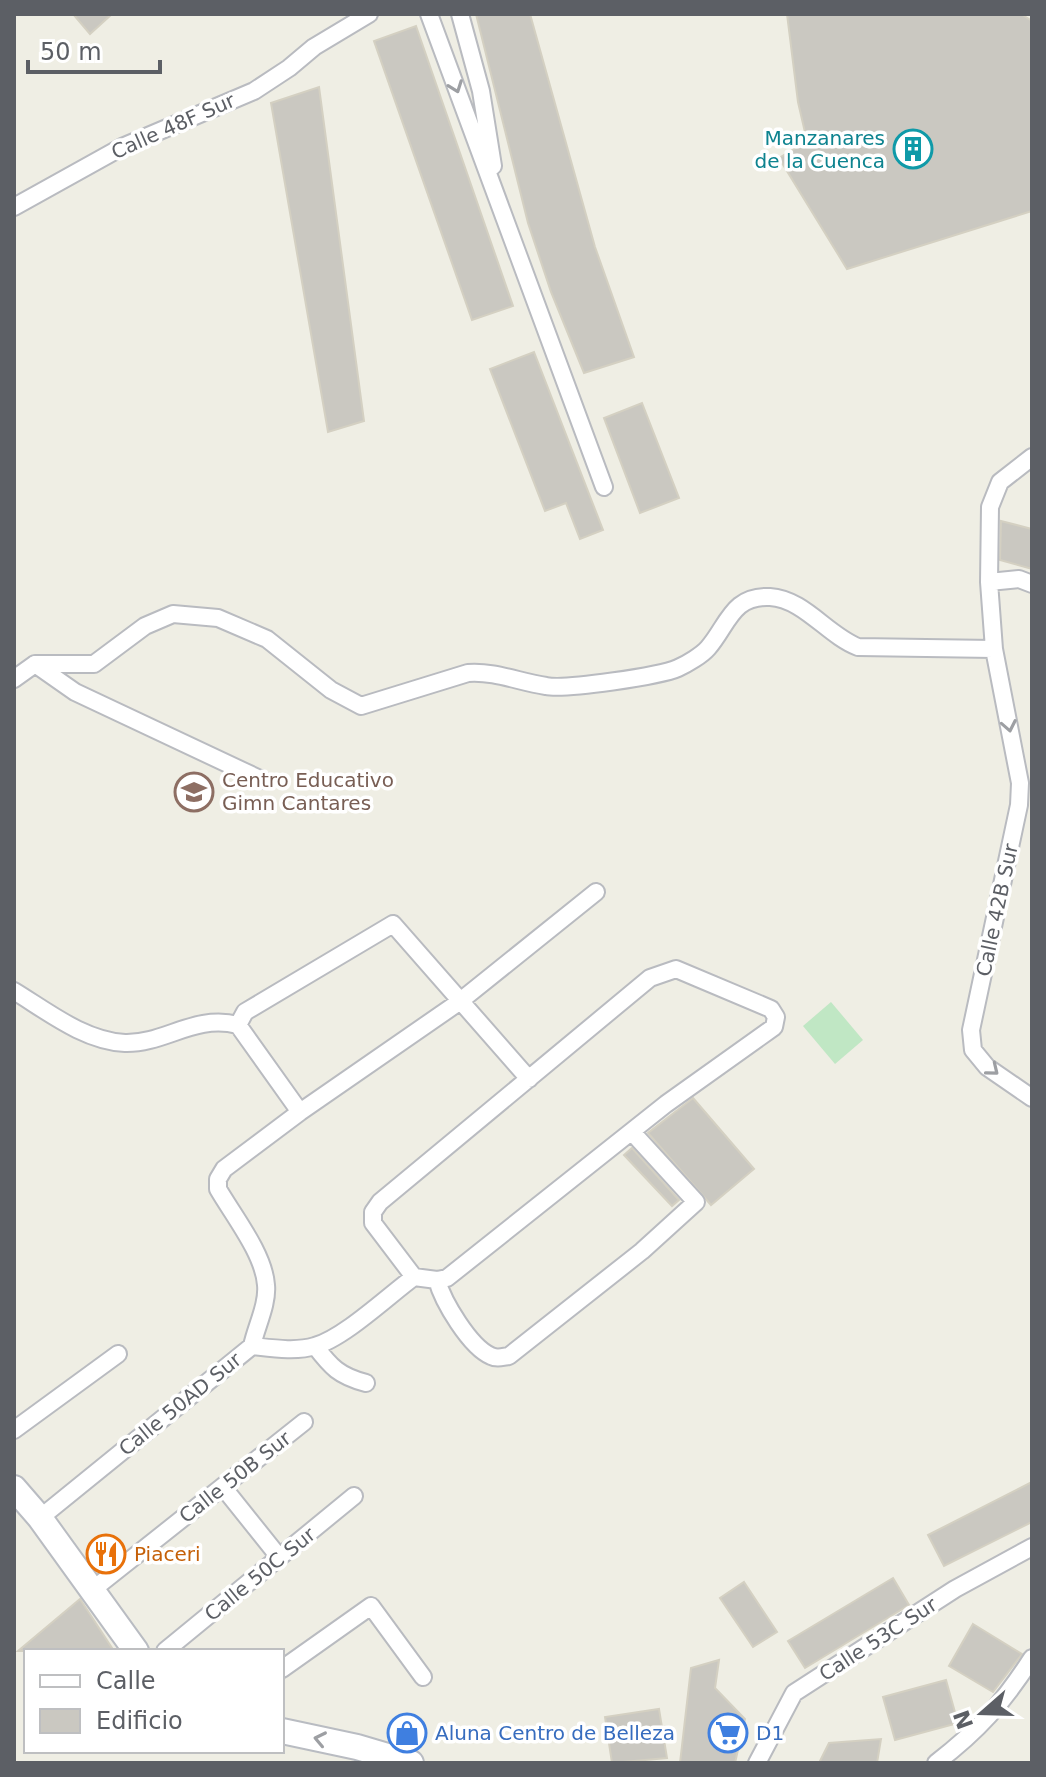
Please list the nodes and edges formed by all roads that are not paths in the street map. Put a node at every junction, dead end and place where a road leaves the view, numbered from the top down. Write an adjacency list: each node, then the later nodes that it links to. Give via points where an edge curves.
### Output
1 (369, 14): 4 (street, Calle 48F Sur, via 254,91 122,147)
2 (429, 14): 5 (street, one-way to 5)
3 (460, 14): 5 (street, via 481,91)
4 (14, 207)
5 (500, 207): 7 (street)
6 (1032, 457): 8 (street, Calle 42B Sur, via 1000,482 990,507)
7 (604, 487)
8 (989, 582): 9 (street, via 1019,579); 10 (street, Calle 42B Sur)
9 (1032, 584)
10 (994, 649): 11 (street, via 858,647 793,602 769,597 745,601 725,619 707,649 677,669 549,687 468,673 361,706 331,690 267,639 218,618 173,614 145,626 94,664); 15 (street, Calle 42B Sur, one-way to 15)
11 (35, 664): 12 (street); 14 (street, via 75,692)
12 (14, 679)
13 (1032, 763): 15 (street)
14 (262, 780)
15 (1020, 783): 21 (street, Calle 42B Sur, one-way to 21, via 971,1030 973,1050 987,1067)
16 (596, 892): 18 (street)
17 (14, 991): 19 (street, via 103,1040 127,1043 221,1021)
18 (459, 1002): 19 (street, via 393,924 245,1012); 20 (street); 22 (street)
19 (238, 1025): 22 (street)
20 (529, 1079): 23 (street, via 665,971 676,969 771,1009 774,1027); 24 (street, via 373,1212 373,1223)
21 (1032, 1098)
22 (300, 1112): 26 (street, via 218,1179 218,1189 260,1259 266,1284)
23 (632, 1132): 25 (street, via 447,1278); 25 (street, via 696,1202 509,1356 494,1358 478,1349 441,1295)
24 (414, 1277): 25 (street); 27 (street, Calle 50AD Sur, via 341,1333)
25 (437, 1280)
26 (252, 1346): 27 (street, Calle 50AD Sur); 35 (street, Calle 50AD Sur)
27 (315, 1346): 29 (street, via 346,1378)
28 (118, 1354): 31 (street)
29 (366, 1383)
30 (304, 1422): 32 (street, Calle 50B Sur)
31 (14, 1430)
32 (223, 1487): 37 (street); 38 (street, Calle 50B Sur)
33 (14, 1488): 35 (main road)
34 (354, 1496): 37 (street, Calle 50C Sur)
35 (40, 1518): 38 (main road)
36 (1032, 1547): 46 (street, Calle 53C Sur, via 955,1589 794,1693)
37 (279, 1557): 40 (street, Calle 50C Sur)
38 (91, 1591): 39 (main road)
39 (134, 1649)
40 (167, 1649)
41 (1032, 1658): 47 (street, via 980,1727)
42 (284, 1668): 43 (street, via 371,1606)
43 (423, 1677)
44 (284, 1731): 45 (main road, one-way to 44)
45 (411, 1763)
46 (757, 1763)
47 (936, 1763)

